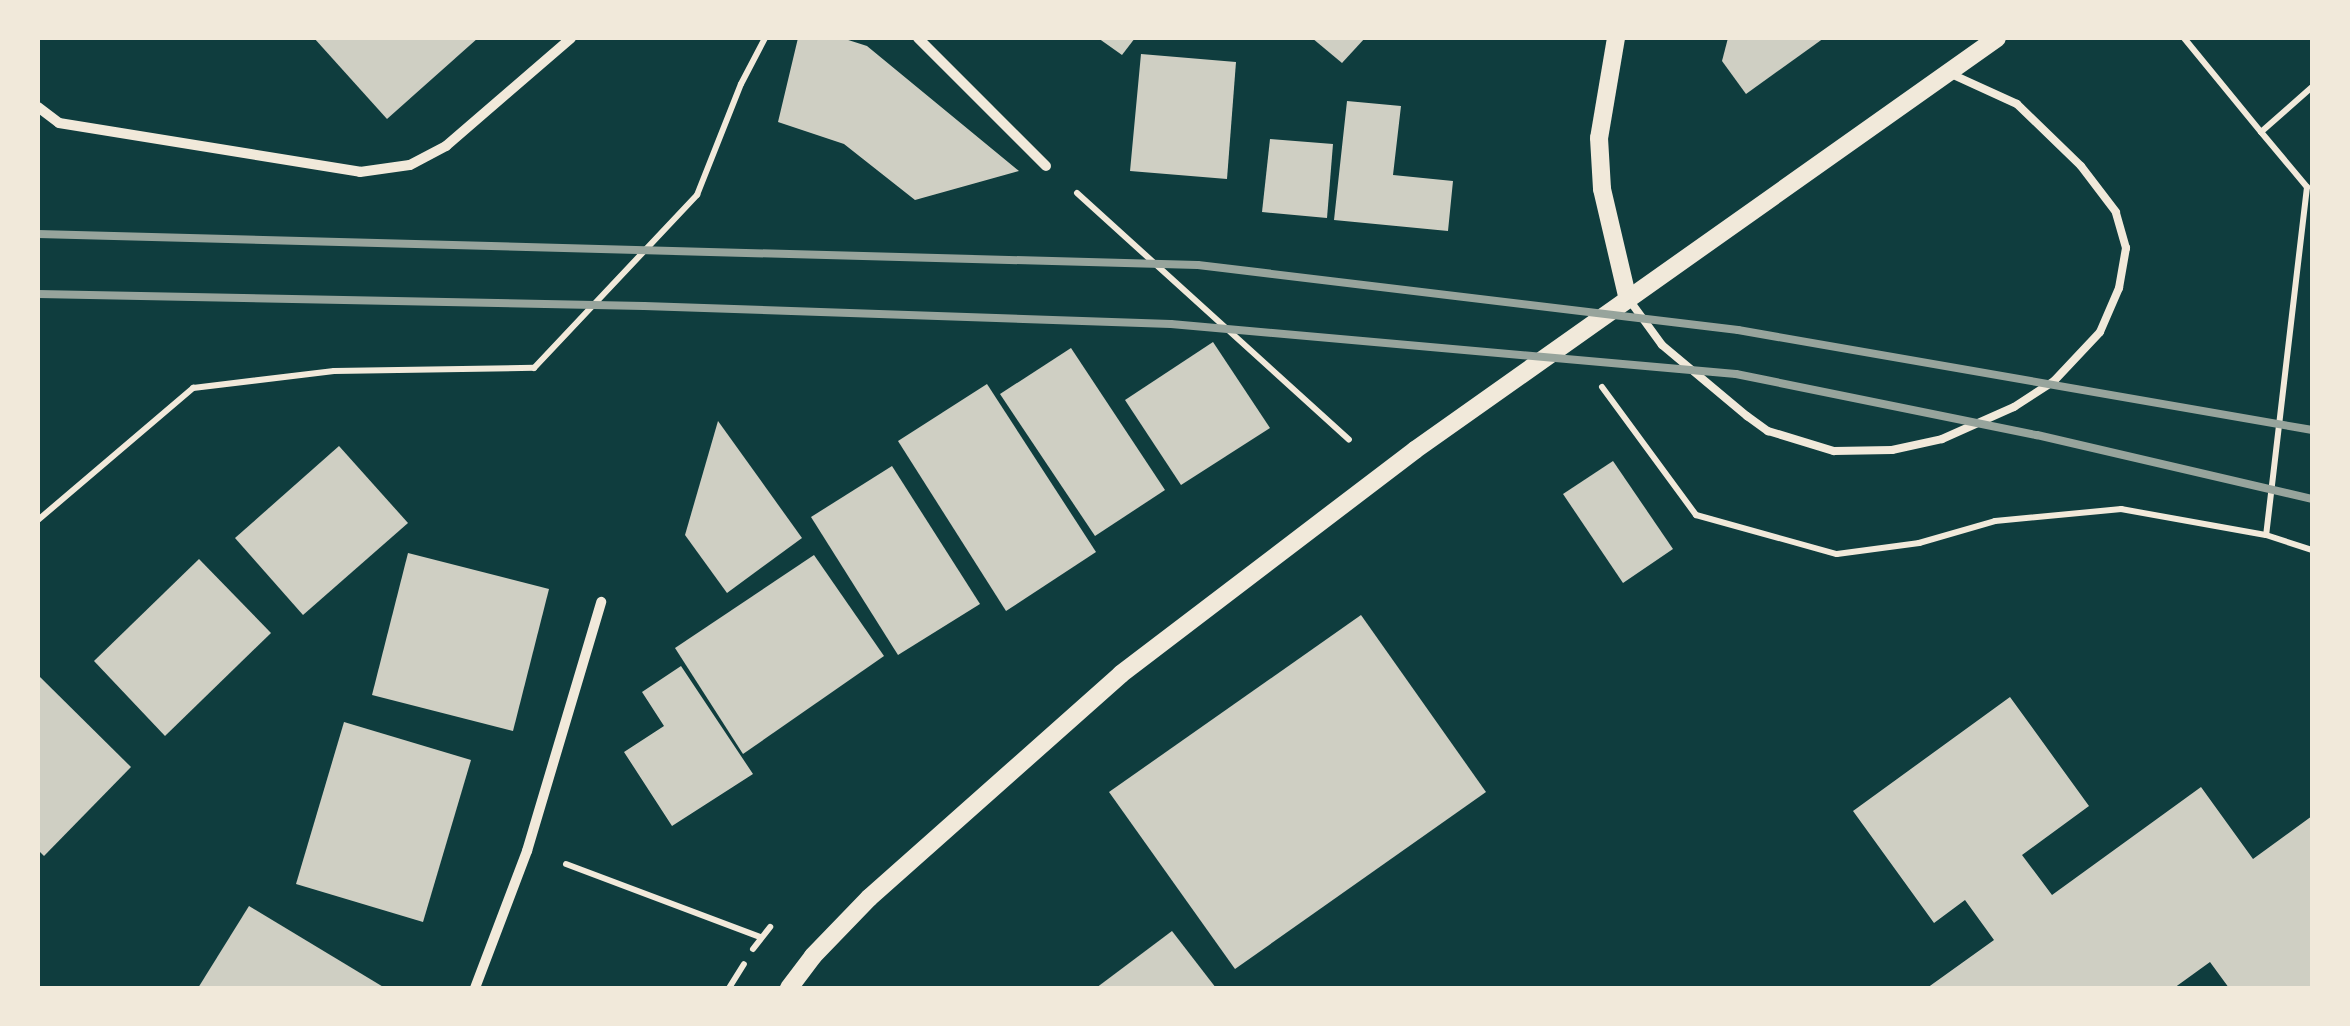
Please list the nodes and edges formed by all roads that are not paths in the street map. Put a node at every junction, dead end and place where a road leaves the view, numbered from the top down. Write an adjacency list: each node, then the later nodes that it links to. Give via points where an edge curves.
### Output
1 (570, 38): 6 (street, via 446,146 410,165 360,172 59,123)
2 (918, 38): 7 (street)
3 (1616, 38): 8 (street, via 1598,138 1602,189)
4 (1997, 38): 5 (street)
5 (1949, 73): 8 (street); 8 (lane, via 2017,104 2081,166 2116,212 2126,248 2119,288 2100,332 2054,380 2014,407 1942,438 1892,450 1834,450 1768,431 1747,416 1662,345)
6 (38, 107)
7 (1046, 166)
8 (1627, 296): 11 (street, via 1121,674 869,898)
9 (601, 602): 10 (street, via 527,851)
10 (475, 988)
11 (789, 988)

